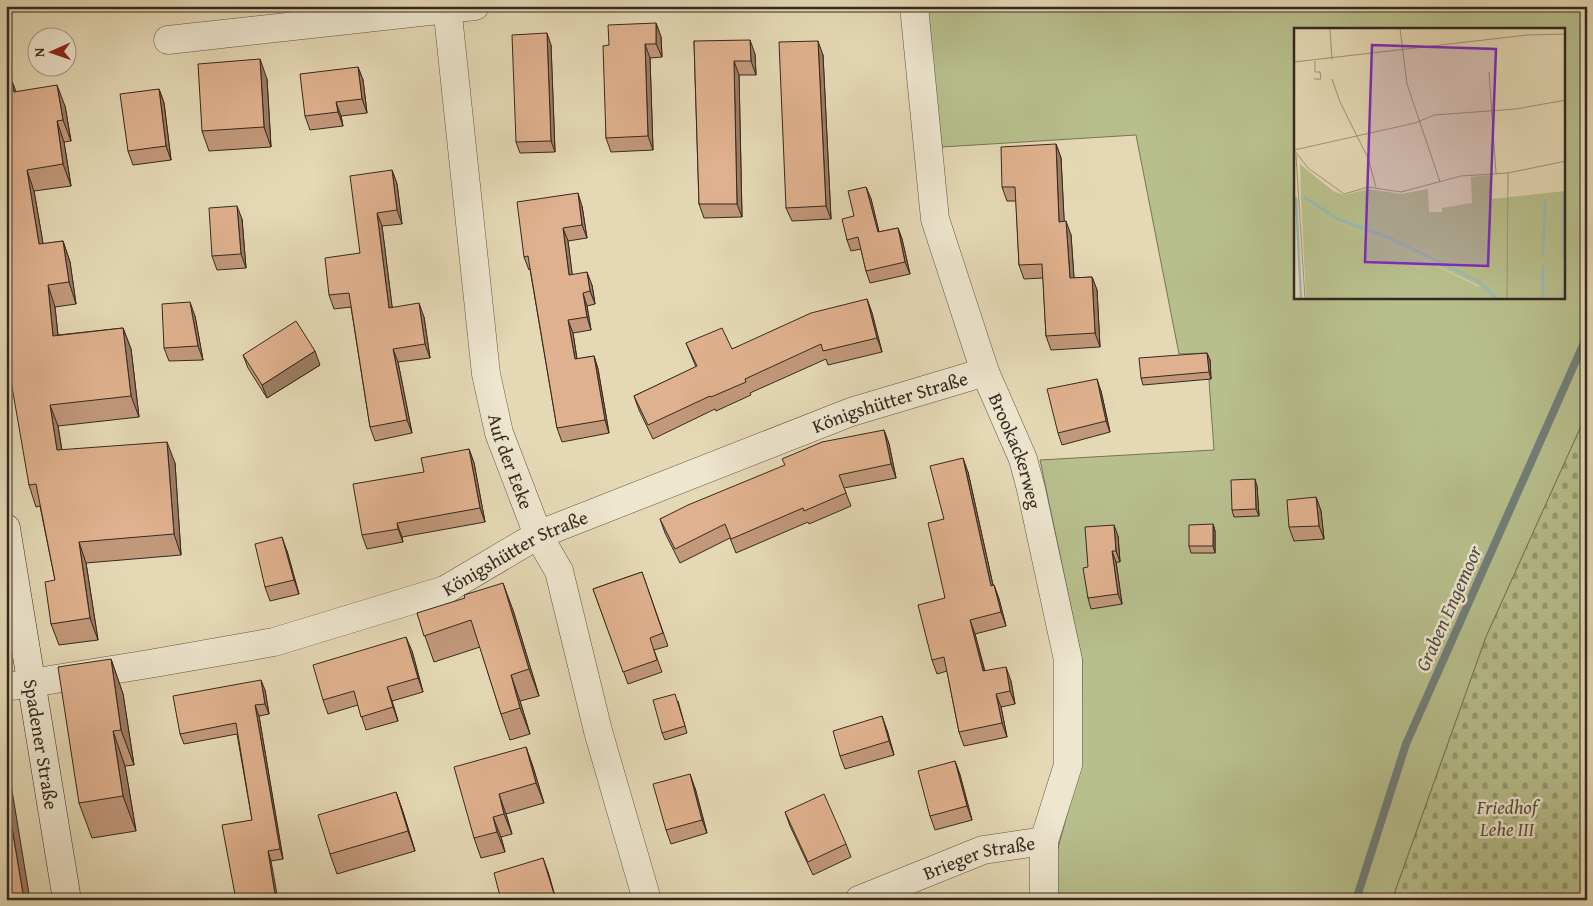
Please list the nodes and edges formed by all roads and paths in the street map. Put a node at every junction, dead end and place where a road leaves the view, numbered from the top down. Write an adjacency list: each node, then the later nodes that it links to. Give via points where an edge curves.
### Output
1 (475, 6): 3 (street)
2 (914, 6): 5 (street, Brookackerweg, via 935,219)
3 (447, 8): 4 (street); 7 (street, Auf der Eeke, via 486,374 499,433)
4 (168, 40)
5 (984, 372): 7 (street, Königshütter Straße, via 852,412); 9 (street, Brookackerweg, via 1026,469 1068,660 1068,765)
6 (6, 528): 8 (street, Spadener Straße)
7 (538, 535): 8 (street, Königshütter Straße, via 445,590 274,642); 11 (street, Auf der Eeke, via 559,571 598,731)
8 (19, 685): 10 (street, Spadener Straße)
9 (1044, 841): 12 (street, Brieger Straße, via 984,850); 13 (street, Brookackerweg)
10 (67, 900)
11 (647, 900)
12 (859, 900)
13 (1044, 900)

